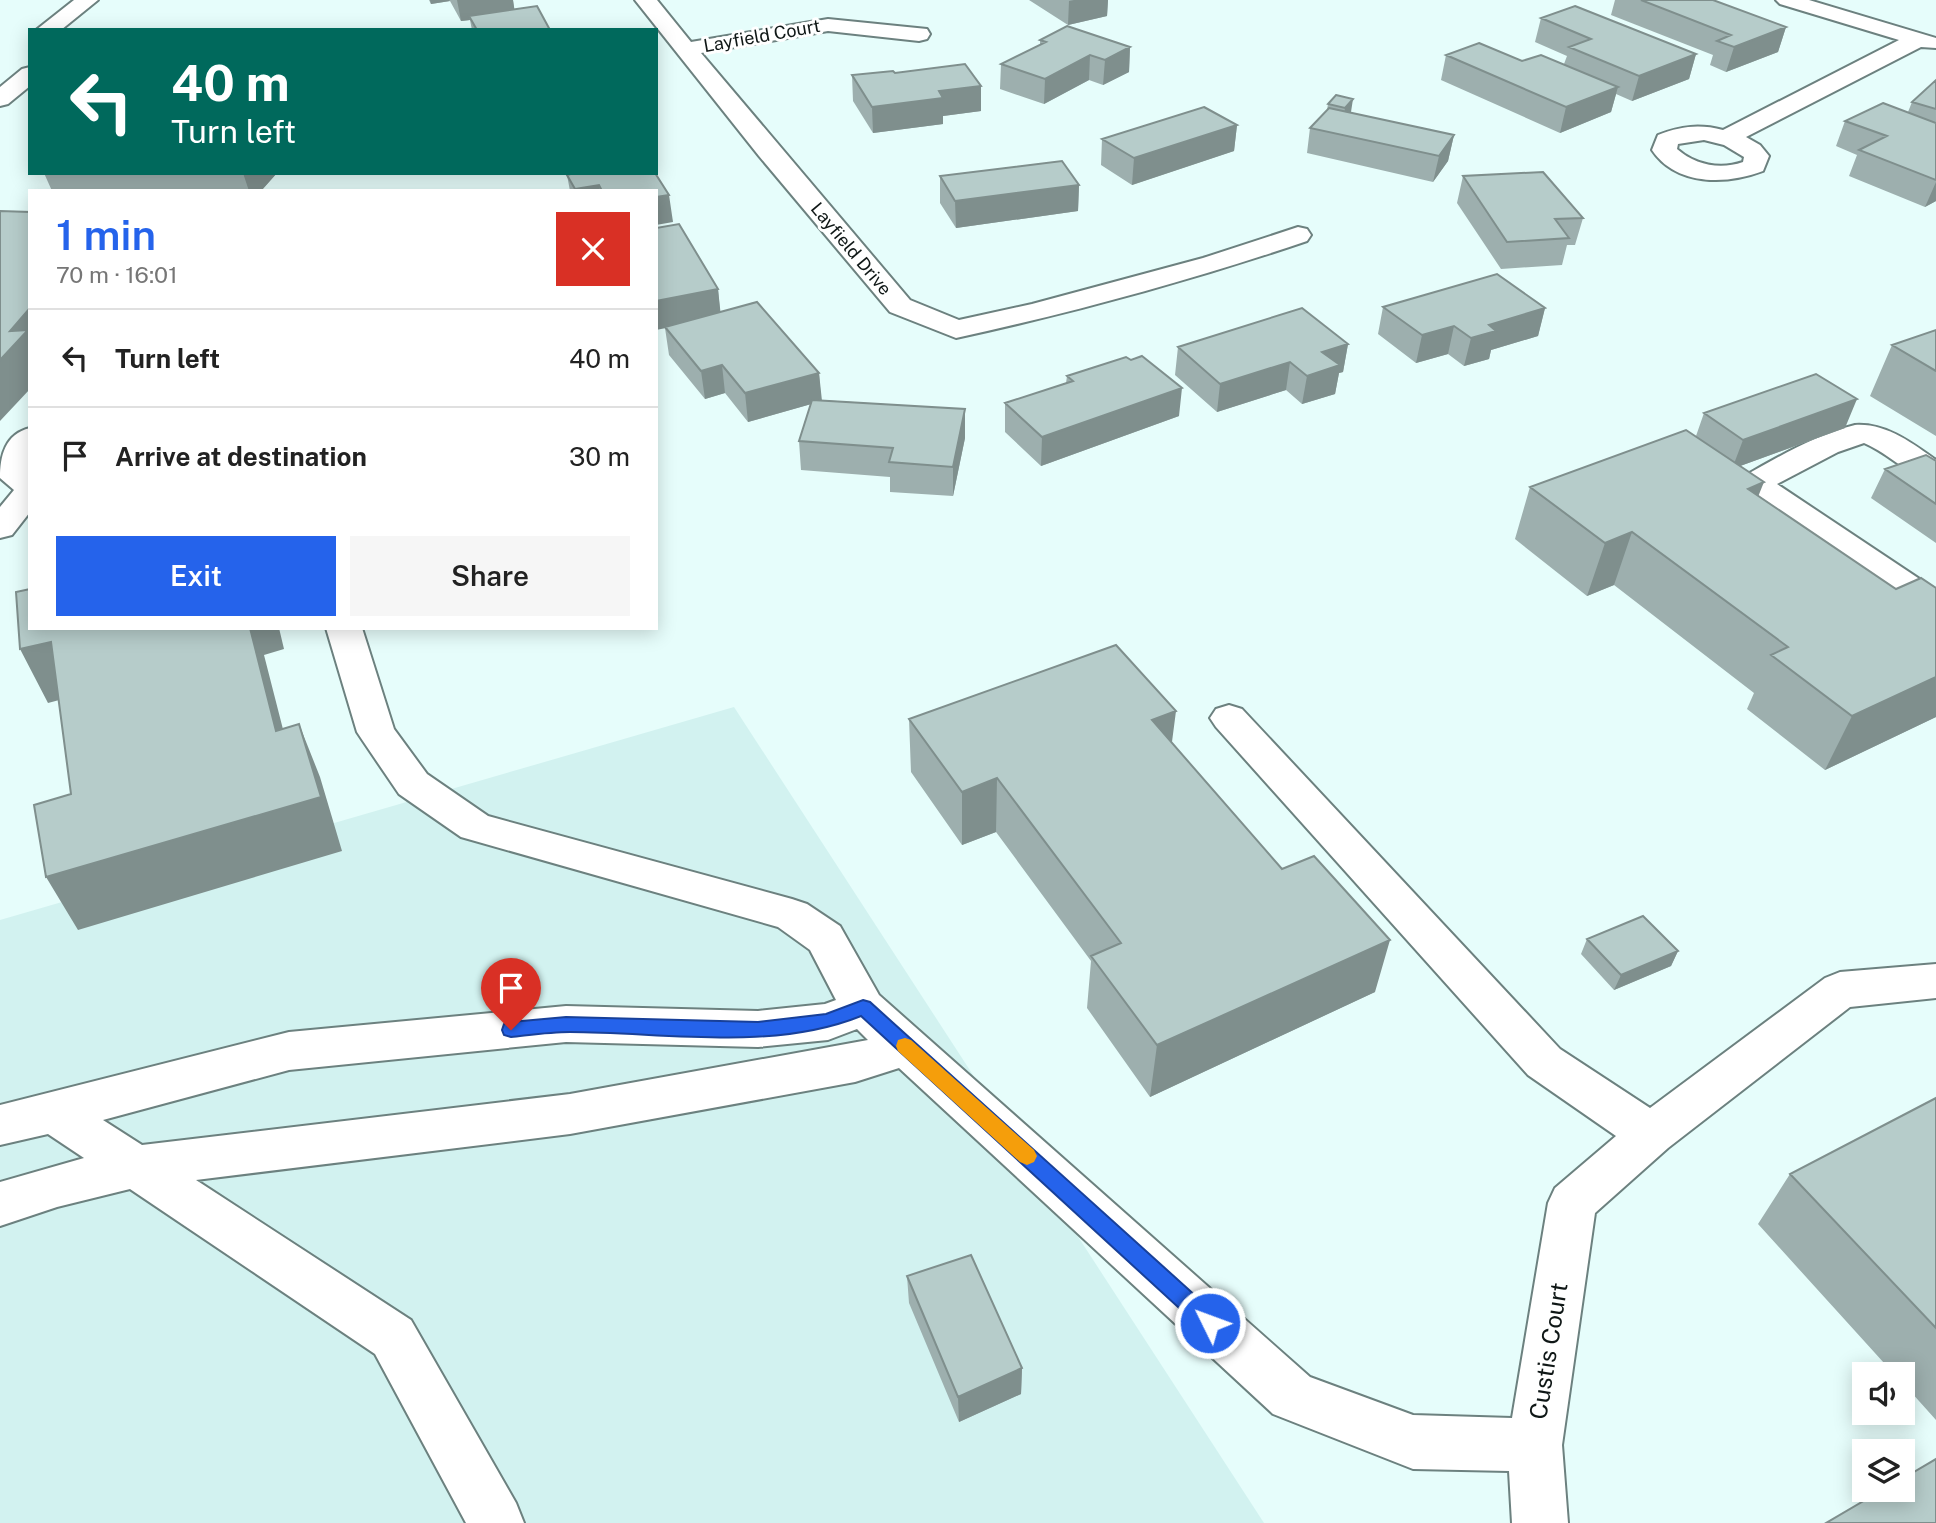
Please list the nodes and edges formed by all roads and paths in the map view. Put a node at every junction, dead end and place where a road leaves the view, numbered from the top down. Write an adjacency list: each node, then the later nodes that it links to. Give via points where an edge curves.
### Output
1 (646, 0): 8 (street, Layfield Drive)
2 (1787, 0): 7 (street)
3 (97, 4): 4 (street); 5 (street)
4 (51, 28)
5 (82, 28)
6 (919, 34): 8 (street, Layfield Court, via 828,25)
7 (1926, 42): 9 (street)
8 (688, 49): 10 (street, Layfield Drive, via 900,306 956,329 1213,264)
9 (1728, 137)
10 (1298, 235)
11 (28, 440): 13 (street, via 16,455)
12 (1936, 474): 15 (street, via 1883,440 1863,433 1755,483)
13 (18, 482): 14 (street)
14 (0, 528)
15 (1936, 606)
16 (345, 630): 19 (street, Custis Court, via 376,732 413,784 475,827 792,915 825,938)
17 (1228, 719): 23 (street, via 1544,1062)
18 (1936, 981): 23 (street, Custis Court, via 1840,990)
19 (863, 1008): 20 (street, Custis Court); 21 (street, via 828,1022 758,1029 566,1024 289,1051)
20 (907, 1047): 24 (street, via 855,1063 570,1114); 26 (street, Custis Court, via 1292,1396 1413,1442)
21 (54, 1113): 22 (street); 24 (street)
22 (0, 1125)
23 (1651, 1134): 26 (street, Custis Court, via 1572,1203)
24 (135, 1167): 25 (street); 27 (street, via 393,1337)
25 (0, 1204)
26 (1535, 1445): 28 (street)
27 (496, 1523)
28 (1540, 1523)

